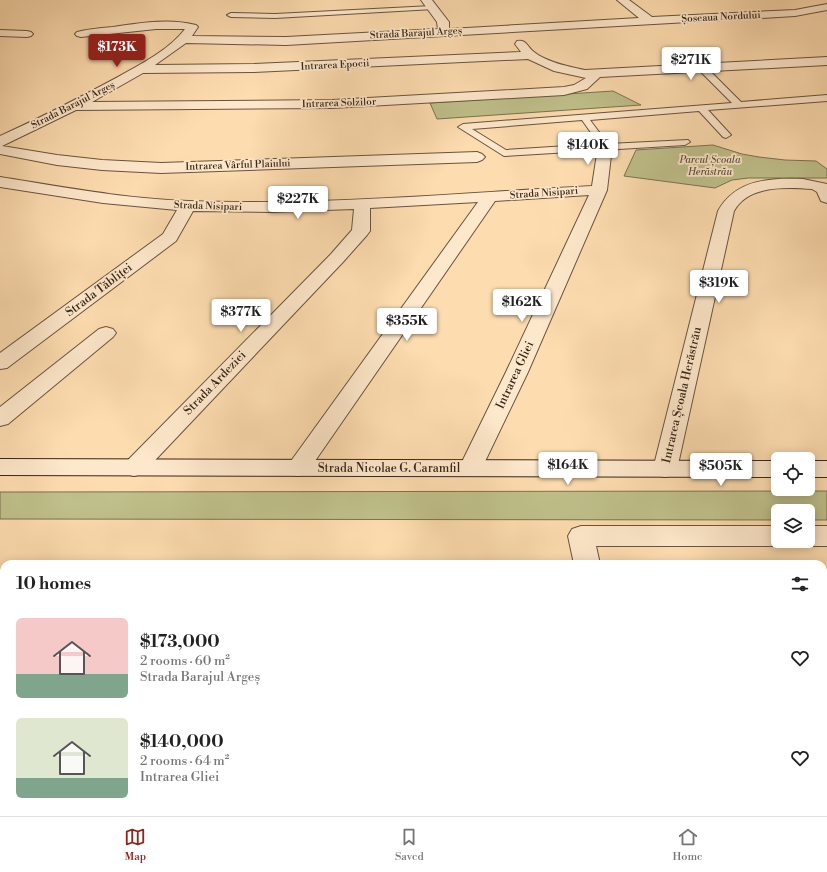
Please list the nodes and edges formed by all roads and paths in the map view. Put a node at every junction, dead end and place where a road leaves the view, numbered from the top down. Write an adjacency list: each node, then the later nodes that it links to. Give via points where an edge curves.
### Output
1 (622, 0): 5 (street)
2 (429, 4): 4 (lane, via 275,16); 7 (street, via 443,22)
3 (827, 7): 5 (street, Șoseaua Nordului, via 795,13)
4 (231, 15)
5 (650, 21): 6 (street, Strada Barajul Argeș)
6 (508, 28): 7 (street, Strada Barajul Argeș); 12 (street)
7 (444, 32): 11 (street, Strada Barajul Argeș, via 286,41)
8 (0, 33): 9 (street)
9 (27, 34)
10 (81, 34): 11 (street, via 172,25 192,27)
11 (183, 38): 14 (street, Strada Barajul Argeș)
12 (530, 55): 14 (street, Intrarea Epocii, via 254,68); 16 (street, via 558,68)
13 (827, 61): 15 (street)
14 (141, 68): 19 (street, Strada Barajul Argeș)
15 (702, 68): 16 (street); 18 (lane)
16 (597, 74): 19 (street, Intrarea Solzilor, via 588,84 564,92 332,104)
17 (827, 98): 18 (lane)
18 (740, 105): 20 (lane)
19 (74, 106): 23 (street, Strada Barajul Argeș)
20 (701, 108): 21 (lane); 22 (lane)
21 (584, 117): 25 (lane); 25 (lane, via 463,127 504,153)
22 (726, 135)
23 (0, 142)
24 (684, 142): 25 (lane)
25 (605, 147): 29 (street, Intrarea Gliei)
26 (0, 150): 27 (street, Intrarea Vârful Plaiului, via 57,160 161,168)
27 (477, 157)
28 (0, 182): 33 (street, Strada Nisipari, via 103,198)
29 (598, 190): 31 (street, Strada Nisipari); 40 (street, Intrarea Gliei)
30 (823, 192): 41 (street, Intrarea Școala Herăstrău, via 806,184 772,184 749,189 732,199 726,211)
31 (490, 196): 32 (street, Strada Nisipari); 39 (street)
32 (362, 204): 33 (street, Strada Nisipari); 38 (street, Strada Ardeziei, via 361,231)
33 (188, 206): 35 (street, Strada Tăbliței, via 170,237)
34 (106, 333): 36 (street)
35 (0, 363)
36 (0, 419)
37 (0, 467): 38 (street, Strada Nicolae G. Caramfil)
38 (134, 468): 39 (street, Strada Nicolae G. Caramfil)
39 (298, 468): 40 (street, Strada Nicolae G. Caramfil)
40 (471, 468): 41 (street, Strada Nicolae G. Caramfil)
41 (664, 469): 42 (street, Strada Nicolae G. Caramfil)
42 (771, 469)
43 (815, 469): 44 (street)
44 (827, 469)
45 (771, 536): 48 (street, via 582,536)
46 (815, 536): 47 (street)
47 (827, 536)
48 (585, 560)

